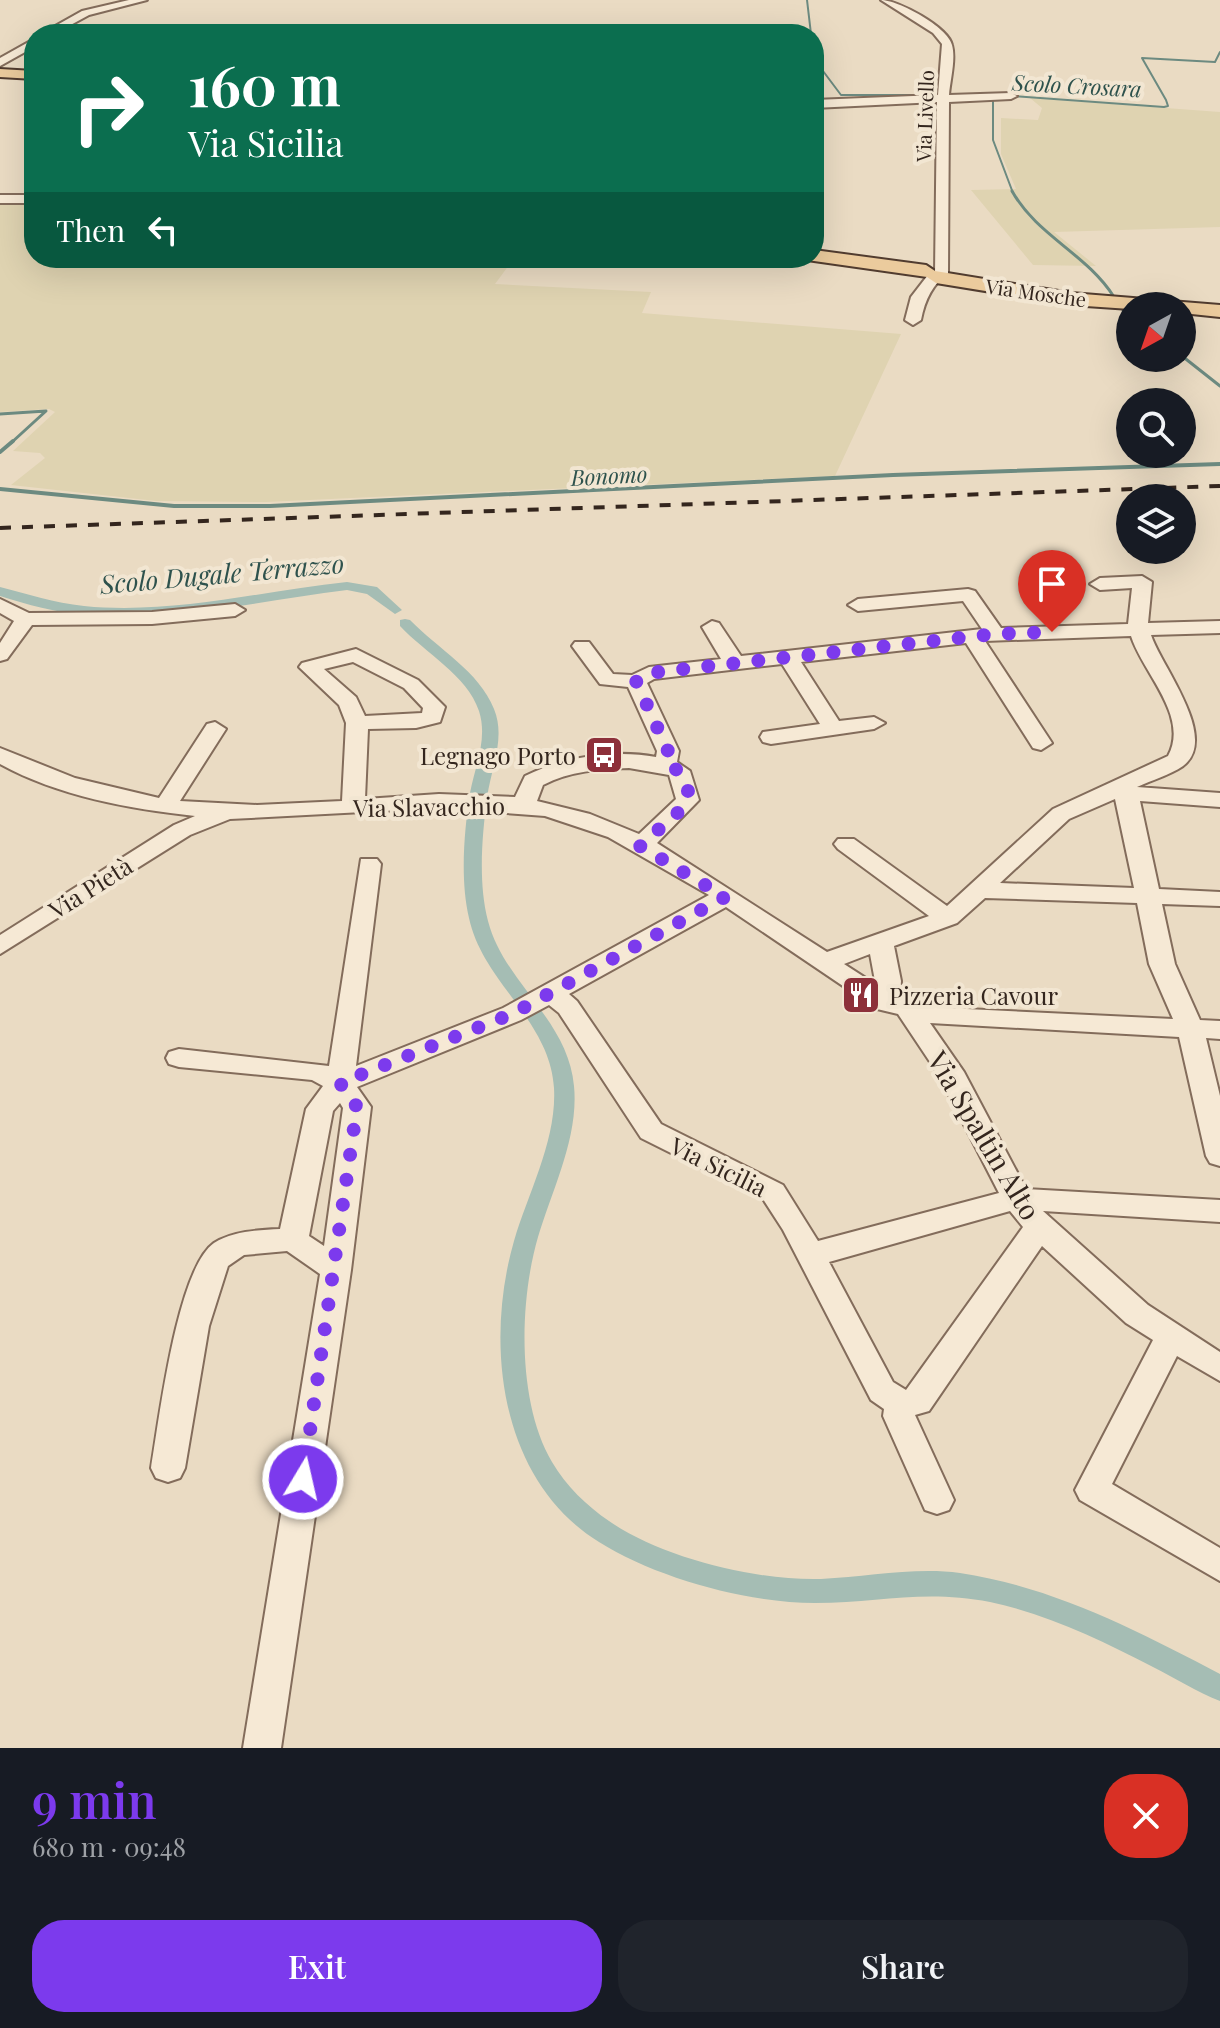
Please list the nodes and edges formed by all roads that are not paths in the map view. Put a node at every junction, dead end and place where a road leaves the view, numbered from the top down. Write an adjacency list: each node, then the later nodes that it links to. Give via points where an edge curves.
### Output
1 (142, 0): 3 (street, via 86,13)
2 (886, 0): 9 (street, Via Livello, via 937,31 947,44)
3 (65, 24)
4 (24, 48): 5 (street)
5 (0, 63)
6 (0, 73): 7 (main road)
7 (24, 74)
8 (1011, 96): 9 (street)
9 (943, 101): 10 (street); 14 (street, Via Livello)
10 (824, 104)
11 (0, 199): 12 (street)
12 (24, 199)
13 (824, 258): 14 (main road, Via Mosche)
14 (934, 275): 15 (main road, Via Mosche); 18 (street, Via Livello, via 918,297)
15 (1116, 302)
16 (1196, 308): 17 (main road)
17 (1220, 311)
18 (913, 320)
19 (1100, 584): 25 (street, via 1142,582)
20 (0, 605): 23 (street)
21 (858, 605): 27 (street, via 968,595)
22 (235, 610): 23 (street, via 152,618)
23 (25, 619): 30 (street)
24 (712, 627): 32 (street)
25 (1138, 627): 26 (street); 27 (street); 42 (street, via 1188,740 1177,760)
26 (1220, 627)
27 (995, 634): 28 (street)
28 (972, 637): 31 (street); 39 (street)
29 (582, 646): 33 (street, via 607,680)
30 (0, 655)
31 (788, 658): 32 (street); 36 (street)
32 (735, 664): 33 (street, via 649,673)
33 (636, 681): 41 (street, via 668,751)
34 (357, 723): 34 (street, via 416,722 432,717 434,707 411,684 356,655 309,667 348,702); 45 (street)
35 (874, 723): 36 (street)
36 (833, 728): 38 (street)
37 (215, 729): 47 (street)
38 (771, 737)
39 (1041, 743)
40 (0, 755): 47 (street, via 45,776)
41 (666, 764): 44 (street, via 635,760 552,771 533,781); 49 (street, via 679,771 688,800)
42 (1118, 793): 43 (street); 51 (street, via 1061,814); 52 (street)
43 (1220, 800)
44 (524, 805): 45 (street, Via Slavacchio, via 461,801); 49 (street, Via Slavacchio, via 582,819)
45 (353, 807): 46 (street, Via Slavacchio)
46 (228, 811): 47 (street, Via Pietà)
47 (174, 815): 57 (street, Via Pietà)
48 (846, 844): 55 (street)
49 (640, 846): 53 (street, Via Slavacchio)
50 (369, 864): 64 (street)
51 (980, 890): 52 (street); 55 (street)
52 (1149, 896): 54 (street); 61 (street, via 1162,964)
53 (725, 897): 58 (street, Via Slavacchio); 59 (street)
54 (1220, 899)
55 (948, 918): 56 (street)
56 (881, 944): 58 (street); 60 (street)
57 (0, 946)
58 (824, 962): 60 (street, Via Slavacchio)
59 (545, 995): 64 (street, via 512,1014); 71 (street, Via Sicilia, via 568,1007 644,1124 773,1192)
60 (898, 1007): 61 (street, via 946,1017); 66 (street, Via Spaltin Alto, via 950,1072)
61 (1191, 1029): 62 (street); 65 (street)
62 (1220, 1030)
63 (179, 1058): 64 (street, via 317,1071)
64 (340, 1083): 69 (street, via 320,1109); 72 (street, via 357,1107)
65 (1220, 1156)
66 (1017, 1199): 67 (street); 68 (street, Via Spaltin Alto); 70 (street)
67 (1220, 1211)
68 (1039, 1227): 74 (street, Via Spaltin Alto, via 1137,1314); 76 (street, via 918,1402)
69 (293, 1240): 72 (street); 77 (street, via 242,1243 218,1257 202,1286)
70 (859, 1242): 71 (street); 73 (street, via 836,1272)
71 (810, 1252): 73 (street, Via Sicilia)
72 (336, 1270): 80 (street)
73 (829, 1292): 76 (street, Via Sicilia, via 882,1391)
74 (1171, 1336): 75 (street, Via Spaltin Alto); 79 (street, via 1092,1490)
75 (1220, 1368)
76 (901, 1404): 78 (street, via 899,1416)
77 (168, 1468)
78 (937, 1500)
79 (1220, 1566)
80 (262, 1748)

